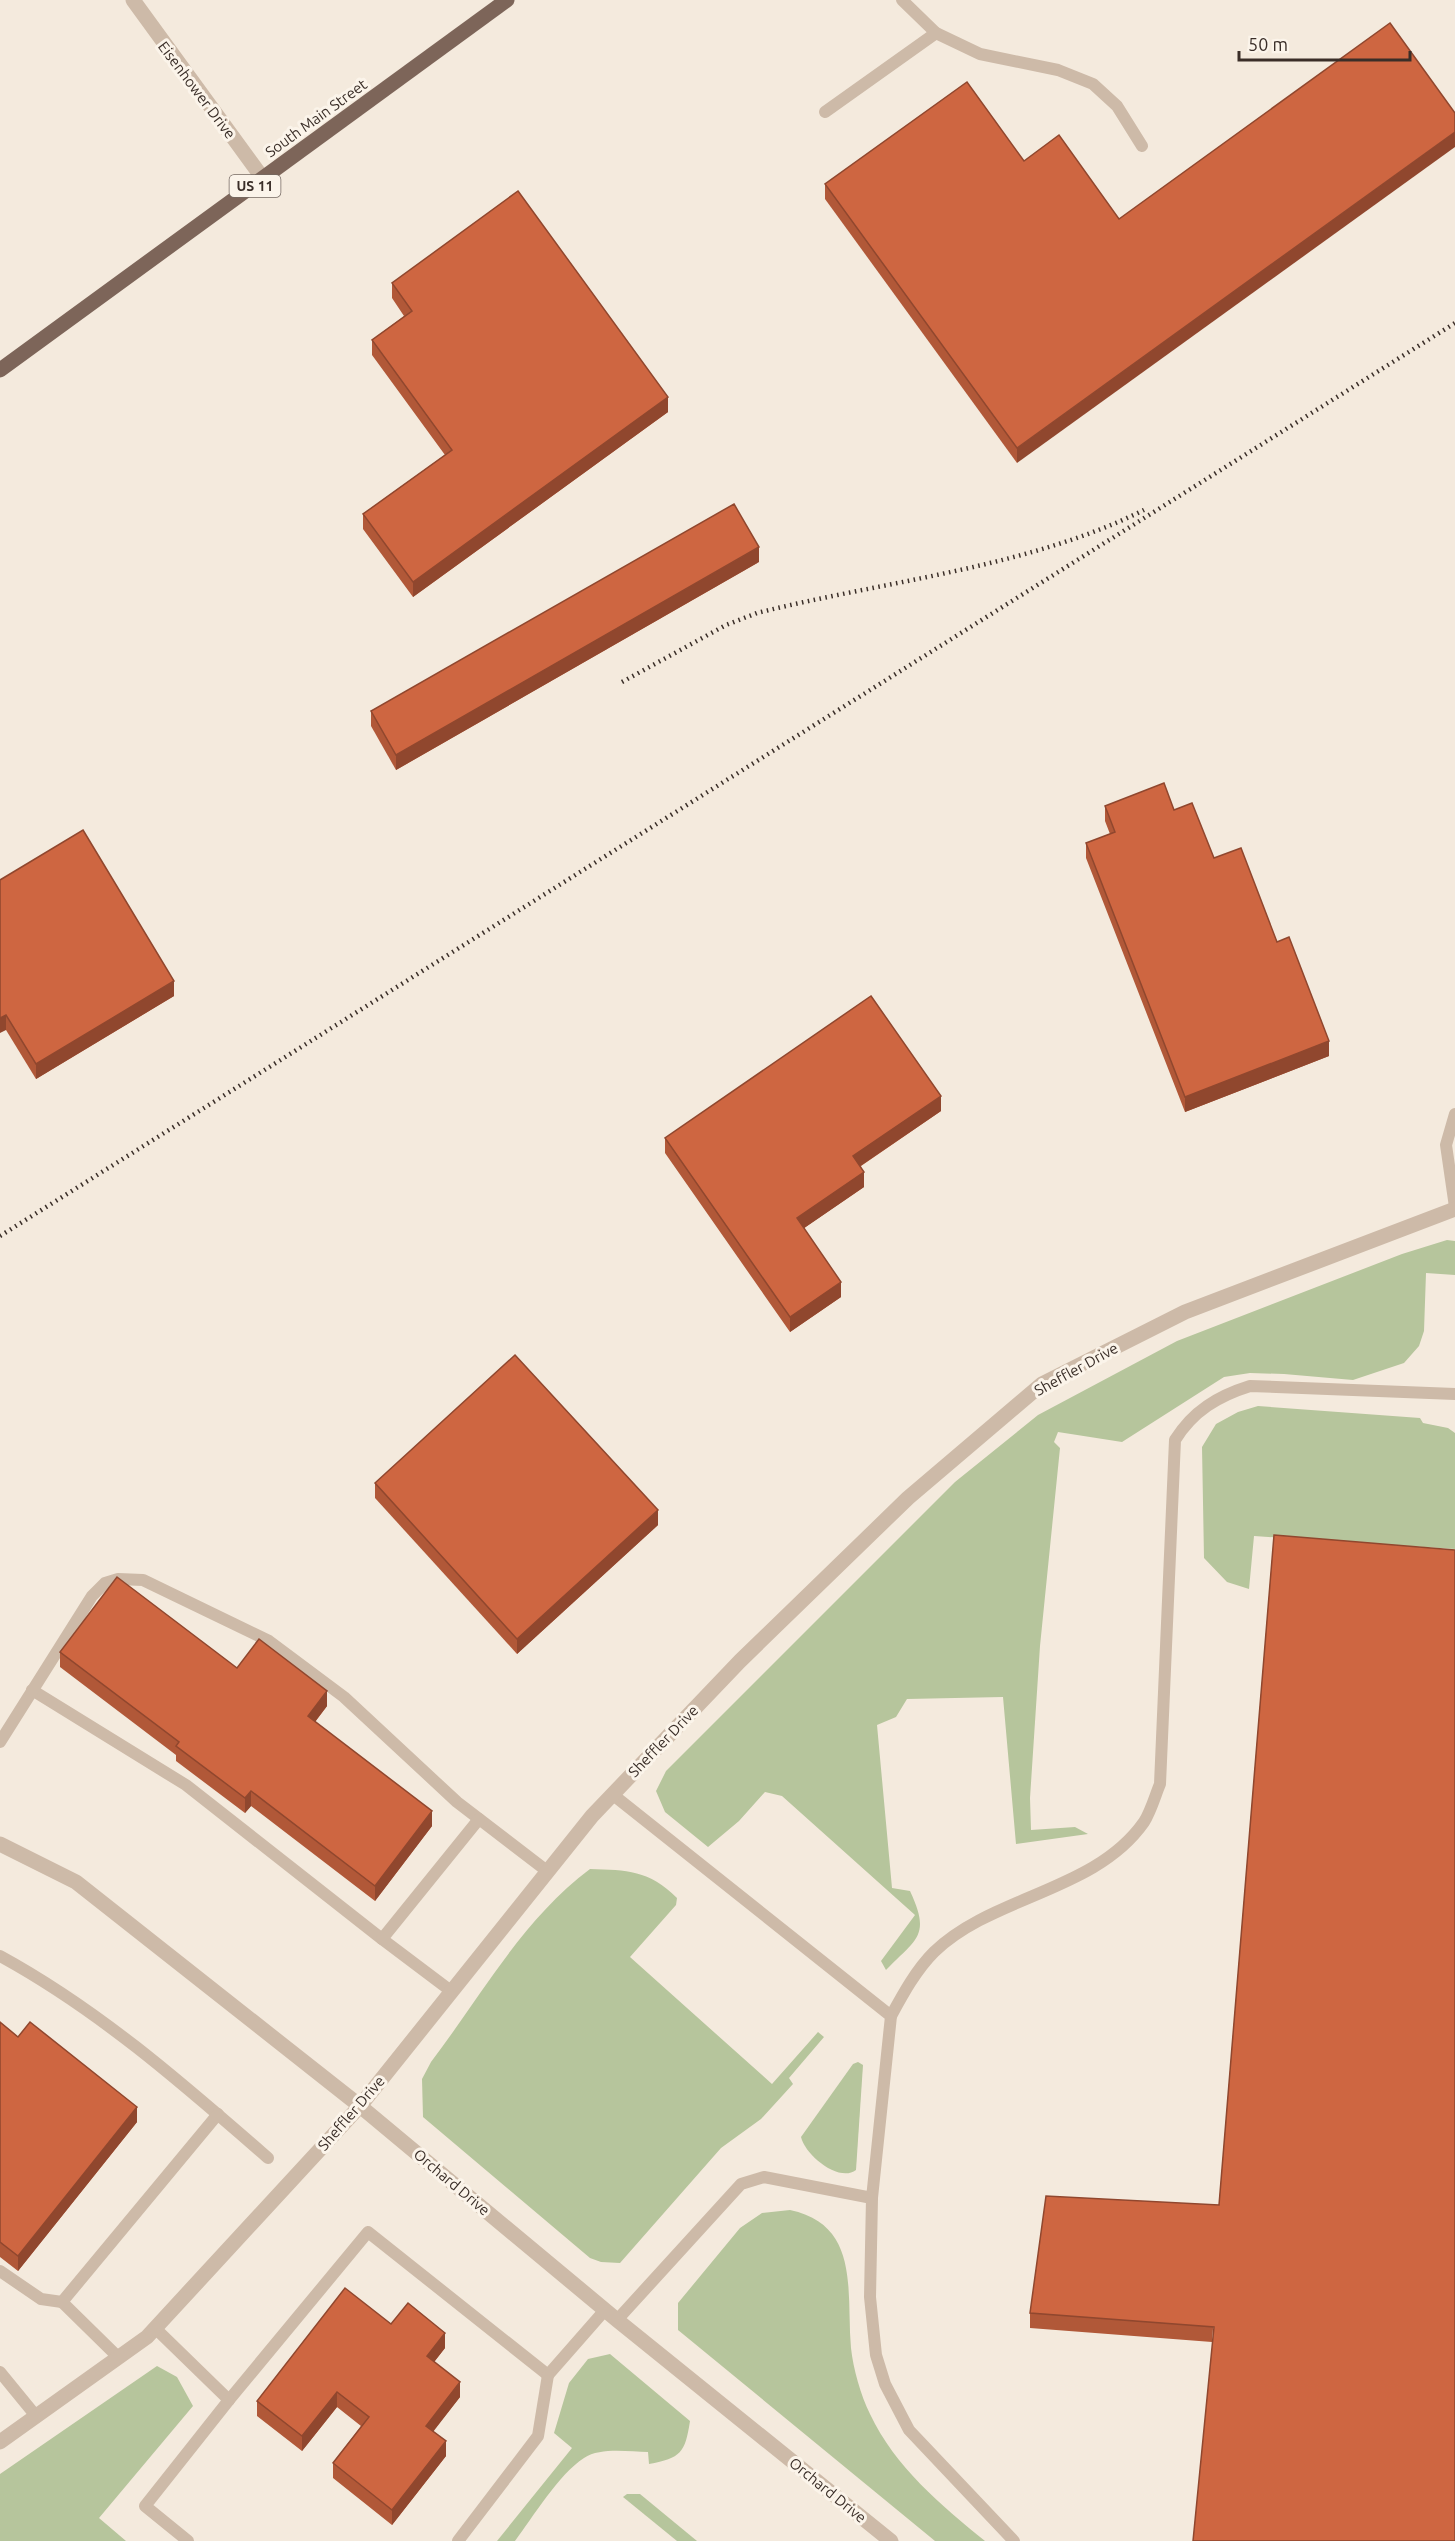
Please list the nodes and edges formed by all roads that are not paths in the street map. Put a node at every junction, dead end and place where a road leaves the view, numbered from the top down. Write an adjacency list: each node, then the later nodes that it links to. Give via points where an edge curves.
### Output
1 (133, 0): 7 (street, Eisenhower Drive)
2 (507, 0): 7 (main road, South Main Street / US 11)
3 (902, 0): 4 (lane)
4 (936, 33): 5 (lane); 6 (lane, via 980,54 1058,70 1094,84 1117,106)
5 (825, 112)
6 (1142, 146)
7 (264, 180): 8 (main road, South Main Street / US 11)
8 (0, 370)
9 (1455, 1114): 10 (lane, via 1446,1145)
10 (1455, 1208): 14 (street, Sheffler Drive, via 1185,1312 1042,1384 908,1498 740,1661)
11 (1455, 1394): 21 (lane, via 1250,1386 1224,1395 1187,1420 1175,1440 1160,1784 1144,1821 1098,1864 965,1929 934,1952)
12 (32, 1690): 13 (lane); 15 (lane, via 92,1596 105,1583 143,1580 270,1641 344,1697); 18 (lane, via 186,1785)
13 (0, 1742)
14 (612, 1794): 17 (street, Sheffler Drive); 21 (lane)
15 (479, 1819): 17 (lane); 18 (lane)
16 (0, 1844): 22 (street, Orchard Drive, via 76,1882)
17 (547, 1872): 20 (street, Sheffler Drive)
18 (382, 1939): 20 (lane)
19 (0, 1956): 23 (lane, via 84,2007 151,2056)
20 (452, 1991): 22 (street, Sheffler Drive)
21 (891, 2016): 25 (lane)
22 (360, 2106): 28 (street, Orchard Drive); 29 (street, Sheffler Drive)
23 (218, 2114): 24 (lane); 27 (lane)
24 (268, 2158)
25 (872, 2198): 28 (lane, via 764,2177 741,2184); 39 (lane, via 870,2297 876,2355 885,2384 909,2430)
26 (0, 2271): 27 (lane, via 41,2299)
27 (62, 2302): 30 (lane)
28 (611, 2315): 32 (lane); 38 (street, Orchard Drive)
29 (155, 2328): 30 (street, Sheffler Drive); 33 (lane)
30 (118, 2357): 34 (street, Sheffler Drive)
31 (0, 2372): 34 (lane)
32 (548, 2375): 33 (lane, via 368,2232); 37 (lane, via 538,2436)
33 (229, 2400): 36 (lane, via 145,2506)
34 (36, 2416): 35 (street, Sheffler Drive)
35 (0, 2442)
36 (188, 2541)
37 (458, 2541)
38 (891, 2541)
39 (1014, 2541)

